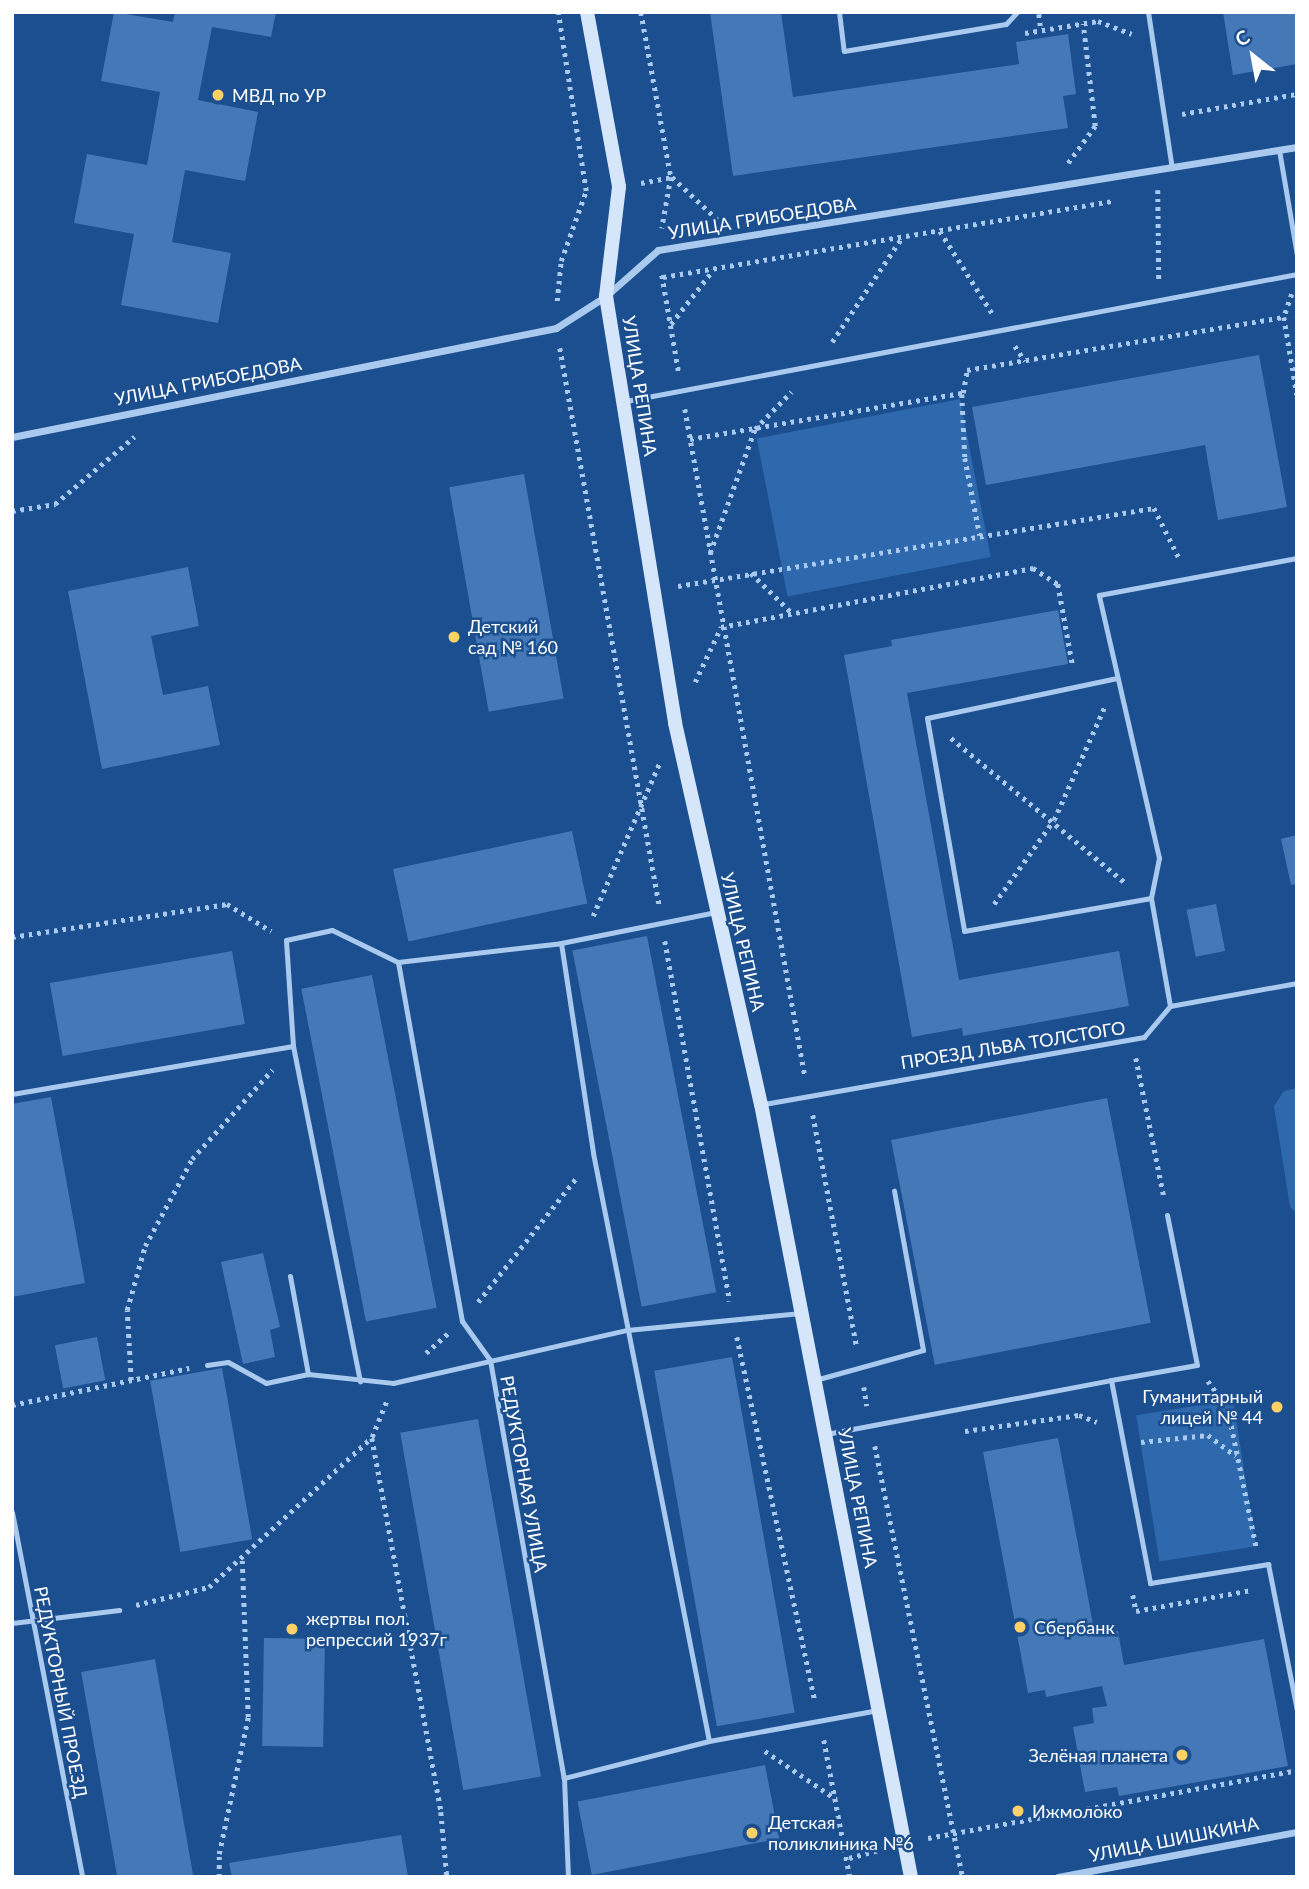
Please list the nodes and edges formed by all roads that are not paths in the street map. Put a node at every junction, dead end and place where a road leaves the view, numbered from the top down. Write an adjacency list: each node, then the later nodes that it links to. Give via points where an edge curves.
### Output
1 (587, 12): 10 (street, УЛИЦА РЕПИНА, via 619,187)
2 (839, 12): 3 (lane, via 844,51 1006,24)
3 (1017, 12)
4 (1148, 12): 7 (lane)
5 (1297, 147): 6 (street, УЛИЦА ГРИБОЕДОВА)
6 (1279, 150): 7 (street, УЛИЦА ГРИБОЕДОВА); 8 (lane)
7 (1172, 169): 10 (street, УЛИЦА ГРИБОЕДОВА, via 659,250)
8 (1297, 255)
9 (1297, 274): 11 (lane)
10 (606, 296): 11 (street, УЛИЦА РЕПИНА); 12 (street, УЛИЦА ГРИБОЕДОВА, via 556,328)
11 (623, 401): 16 (street, УЛИЦА РЕПИНА, via 675,723)
12 (12, 436)
13 (1297, 558): 14 (lane, via 1099,595)
14 (1117, 678): 15 (lane, via 1159,858); 15 (lane, via 927,718 964,931)
15 (1152, 898): 20 (lane)
16 (716, 912): 17 (lane); 23 (street, УЛИЦА РЕПИНА)
17 (561, 943): 18 (lane); 28 (lane)
18 (398, 962): 21 (lane, via 332,930 286,940); 29 (lane, РЕДУКТОРНАЯ УЛИЦА, via 463,1321)
19 (1297, 983): 20 (lane)
20 (1170, 1006): 23 (lane, ПРОЕЗД ЛЬВА ТОЛСТОГО, via 1144,1037 1132,1040)
21 (293, 1046): 22 (lane); 34 (lane)
22 (12, 1094)
23 (761, 1104): 27 (street, УЛИЦА РЕПИНА)
24 (894, 1191): 32 (lane, via 923,1350)
25 (1167, 1215): 33 (lane, via 1197,1366)
26 (290, 1276): 31 (lane)
27 (801, 1313): 28 (lane); 32 (street, УЛИЦА РЕПИНА)
28 (626, 1330): 29 (lane); 42 (lane)
29 (490, 1360): 34 (lane, via 393,1383); 43 (lane, РЕДУКТОРНАЯ УЛИЦА)
30 (207, 1365): 31 (lane, via 228,1362 265,1383)
31 (308, 1374): 34 (lane)
32 (815, 1380): 35 (street, УЛИЦА РЕПИНА)
33 (1111, 1380): 35 (lane); 41 (lane, via 1150,1583 1268,1564)
34 (360, 1381)
35 (826, 1434): 40 (street, УЛИЦА РЕПИНА)
36 (12, 1512): 38 (lane, РЕДУКТОРНЫЙ ПРОЕЗД)
37 (119, 1610): 38 (lane)
38 (33, 1620): 39 (lane); 45 (lane, РЕДУКТОРНЫЙ ПРОЕЗД)
39 (12, 1623)
40 (879, 1710): 42 (lane); 47 (street, УЛИЦА РЕПИНА)
41 (1297, 1710)
42 (709, 1741): 43 (lane)
43 (564, 1778): 46 (lane, РЕДУКТОРНАЯ УЛИЦА)
44 (1297, 1832): 48 (street, УЛИЦА ШИШКИНА)
45 (82, 1877)
46 (568, 1877)
47 (911, 1877)
48 (1058, 1877)

